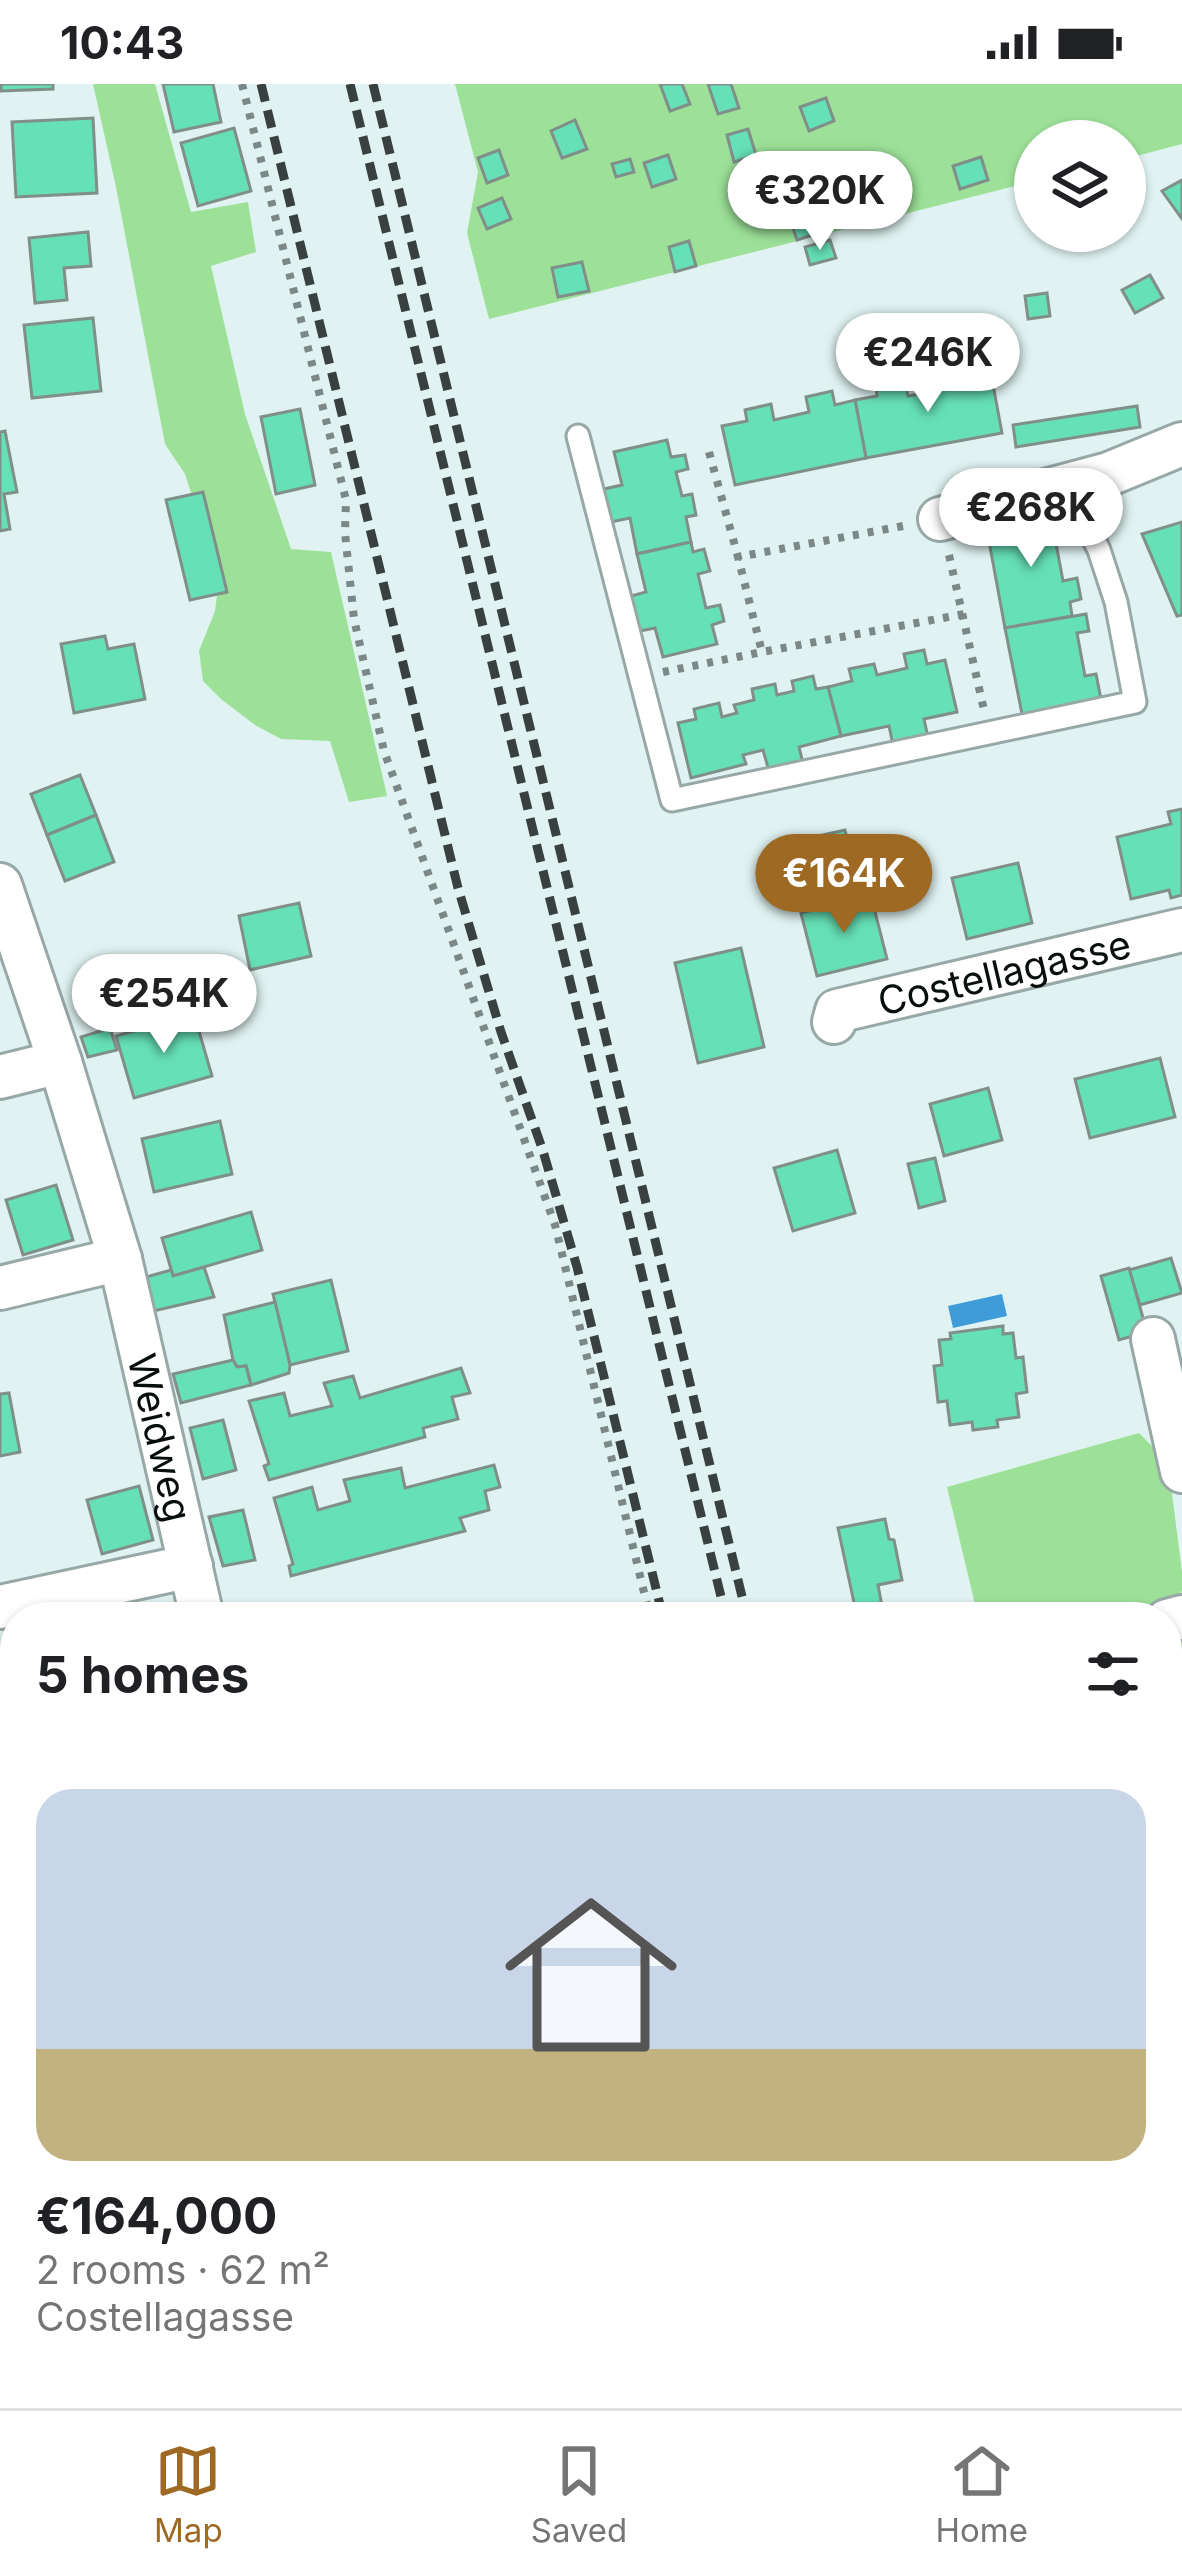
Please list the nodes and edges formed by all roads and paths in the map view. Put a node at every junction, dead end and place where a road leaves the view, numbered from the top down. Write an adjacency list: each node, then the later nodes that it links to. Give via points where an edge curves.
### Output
1 (242, 84): 24 (path, via 346,500 353,619 384,751 555,1226)
2 (578, 436): 10 (lane)
3 (1182, 444): 5 (street)
4 (709, 452): 7 (path)
5 (1067, 485): 6 (street); 10 (lane, via 1116,602 1135,702 672,800)
6 (940, 519): 7 (path); 8 (path)
7 (738, 557): 9 (path)
8 (964, 614): 9 (path); 11 (path)
9 (762, 652): 10 (path)
10 (641, 677)
11 (985, 715)
12 (0, 885): 15 (street, Weidweg)
13 (1182, 930): 14 (street, Costellagasse, via 837,1011)
14 (834, 1022)
15 (60, 1062): 16 (street); 17 (street, Weidweg)
16 (0, 1077)
17 (120, 1259): 18 (street); 21 (street, Weidweg)
18 (0, 1288)
19 (1153, 1339): 20 (street)
20 (1182, 1471)
21 (191, 1566): 22 (street); 23 (street, Weidweg)
22 (23, 1602)
23 (199, 1602)
24 (646, 1602)

